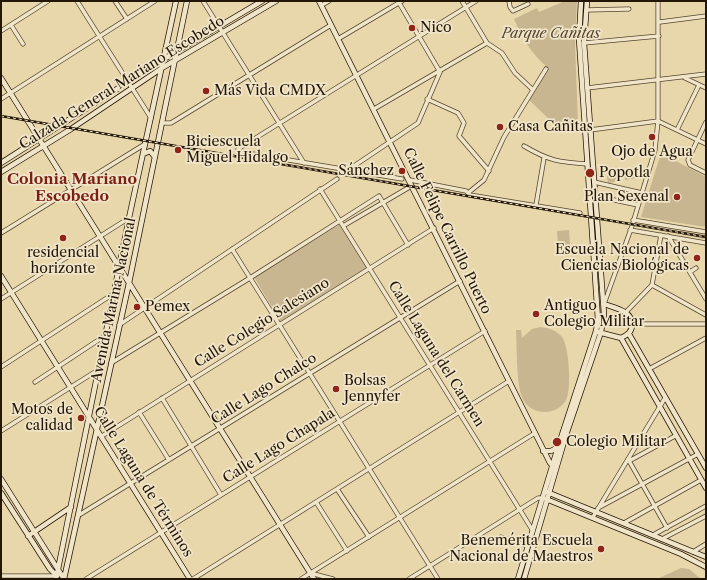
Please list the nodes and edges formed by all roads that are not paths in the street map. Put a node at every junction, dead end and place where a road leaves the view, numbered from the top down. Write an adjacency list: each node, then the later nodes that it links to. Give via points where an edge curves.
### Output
1 (48, 1): 27 (street)
2 (77, 1): 31 (street)
3 (115, 1): 24 (street)
4 (155, 1): 24 (street)
5 (176, 1): 39 (main road, Avenida Marina Nacional)
6 (187, 1): 38 (main road, Avenida Marina Nacional)
7 (202, 1): 28 (street)
8 (262, 1): 28 (main road, Calzada General Mariano Escobedo)
9 (276, 1): 30 (main road, Calzada General Mariano Escobedo)
10 (329, 1): 18 (street)
11 (462, 1): 20 (street)
12 (476, 1): 20 (street)
13 (509, 1): 19 (street, via 513,11)
14 (581, 1): 80 (main road, via 579,39)
15 (587, 1): 22 (main road)
16 (658, 1): 25 (street)
17 (400, 2): 33 (street); 34 (street)
18 (320, 3): 26 (main road, Calle Felipe Carrillo Puerto)
19 (528, 4)
20 (466, 8): 33 (street); 35 (street)
21 (629, 9): 22 (street)
22 (586, 10): 36 (main road)
23 (706, 16): 25 (street)
24 (126, 19): 31 (street)
25 (660, 22): 32 (street)
26 (331, 24): 34 (main road, Calle Felipe Carrillo Puerto); 46 (street)
27 (11, 25): 29 (street); 37 (street)
28 (218, 27): 30 (street); 38 (main road, Calzada General Mariano Escobedo)
29 (1, 31)
30 (222, 33): 40 (main road, Calzada General Mariano Escobedo); 46 (street)
31 (100, 36): 50 (street); 56 (street)
32 (659, 36): 36 (street); 49 (street)
33 (420, 37): 43 (street); 44 (street)
34 (338, 39): 44 (main road, Calle Felipe Carrillo Puerto)
35 (487, 43): 43 (street); 55 (street, via 502,54 515,73)
36 (584, 43): 53 (main road)
37 (23, 44)
38 (176, 52): 39 (main road, Calzada General Mariano Escobedo); 40 (main road, Avenida Marina Nacional)
39 (164, 59): 41 (main road, Avenida Marina Nacional); 50 (main road, Calzada General Mariano Escobedo)
40 (175, 60): 41 (main road, Calzada General Mariano Escobedo); 63 (main road, Avenida Marina Nacional)
41 (162, 68): 52 (main road, Calzada General Mariano Escobedo); 60 (main road, Avenida Marina Nacional)
42 (546, 69): 55 (street)
43 (440, 72): 58 (street); 59 (street)
44 (356, 74): 59 (main road, Calle Felipe Carrillo Puerto); 64 (street)
45 (706, 74): 47 (street)
46 (249, 76): 63 (street, via 171,123); 64 (street)
47 (684, 77): 49 (street); 51 (street)
48 (1, 78): 56 (main road)
49 (658, 80): 53 (street); 61 (street)
50 (129, 81): 52 (street); 67 (main road, Calzada General Mariano Escobedo)
51 (699, 85): 54 (street); 66 (street)
52 (133, 88): 60 (street); 71 (main road, Calzada General Mariano Escobedo)
53 (587, 88): 65 (main road)
54 (706, 88)
55 (532, 89): 82 (street, via 504,137)
56 (10, 93): 57 (street); 67 (main road)
57 (1, 99)
58 (427, 99): 69 (street, via 418,123); 82 (street, via 458,113 464,123 459,136)
59 (374, 109): 69 (main road, Calle Felipe Carrillo Puerto)
60 (151, 118): 72 (main road, Avenida Marina Nacional)
61 (658, 121): 65 (street); 66 (street); 93 (street, via 655,150)
62 (706, 122): 68 (street)
63 (163, 123): 74 (main road, Avenida Marina Nacional)
64 (279, 123): 79 (street); 79 (street, via 238,151)
65 (590, 130): 88 (main road)
66 (677, 130): 68 (street)
67 (39, 138): 71 (main road); 78 (main road, Calzada General Mariano Escobedo)
68 (698, 140): 70 (street); 84 (street, via 688,160 690,165)
69 (390, 142): 81 (street); 87 (main road, Calle Felipe Carrillo Puerto)
70 (706, 144)
71 (44, 145): 83 (main road, Calzada General Mariano Escobedo); 90 (main road)
72 (144, 145): 74 (main road, via 150,151); 75 (main road, Avenida Marina Nacional); 90 (street)
73 (524, 146): 77 (street)
74 (157, 149): 76 (main road, Avenida Marina Nacional)
75 (143, 154): 76 (main road, via 150,151); 101 (main road, Avenida Marina Nacional)
76 (155, 157): 124 (main road, Avenida Marina Nacional)
77 (544, 158): 80 (street, via 558,162); 97 (street)
78 (1, 163)
79 (304, 163): 81 (street)
80 (587, 164): 98 (main road)
81 (348, 170): 86 (street)
82 (489, 171): 92 (street, via 484,180)
83 (1, 172)
84 (706, 173)
85 (337, 179): 91 (street)
86 (402, 179)
87 (410, 180): 92 (street); 105 (main road, Calle Felipe Carrillo Puerto)
88 (594, 182): 93 (street); 94 (main road)
89 (408, 188): 95 (street)
90 (71, 189): 110 (street); 112 (main road)
91 (320, 189): 103 (street, Calle Laguna del Carmen); 116 (street)
92 (468, 193): 97 (street)
93 (642, 193): 96 (street)
94 (595, 196): 96 (street); 99 (main road)
95 (383, 202): 103 (street, via 378,196); 104 (street); 115 (street)
96 (638, 204): 102 (street)
97 (536, 206): 100 (street)
98 (590, 206): 99 (main road); 106 (main road)
99 (596, 206): 108 (main road)
100 (580, 213)
101 (129, 218): 112 (street); 117 (main road, Avenida Marina Nacional)
102 (633, 220): 107 (street); 109 (street)
103 (340, 221): 104 (street, Calle Laguna del Carmen); 122 (street)
104 (344, 226): 119 (street, Calle Laguna del Carmen)
105 (434, 228): 115 (street, Calle Colegio Salesiano); 123 (main road, Calle Felipe Carrillo Puerto)
106 (592, 230): 108 (main road, via 595,228); 140 (main road)
107 (630, 230): 111 (street); 130 (street)
108 (598, 231): 130 (main road)
109 (706, 232)
110 (1, 233)
111 (661, 235): 113 (street); 125 (street)
112 (100, 236): 117 (main road); 126 (street)
113 (668, 236): 114 (street); 120 (street)
114 (706, 243)
115 (408, 245): 119 (street, Calle Colegio Salesiano)
116 (232, 249): 122 (street); 131 (street)
117 (119, 267): 124 (main road); 127 (main road, Avenida Marina Nacional)
118 (696, 268): 120 (street)
119 (370, 269): 134 (street, Calle Laguna del Carmen); 138 (street, Calle Colegio Salesiano)
120 (690, 272): 129 (street)
121 (1, 276): 126 (main road, Calle Laguna de Términos)
122 (250, 278): 138 (street); 141 (street)
123 (460, 281): 134 (street, Calle Lago Chalco); 139 (main road, Calle Felipe Carrillo Puerto)
124 (129, 283): 131 (main road); 137 (main road, Avenida Marina Nacional)
125 (652, 285): 132 (street); 133 (street)
126 (11, 292): 128 (street); 146 (main road, Calle Laguna de Términos)
127 (113, 294): 143 (main road, Avenida Marina Nacional); 146 (street)
128 (1, 299)
129 (706, 299)
130 (604, 304): 132 (main road); 140 (main road)
131 (145, 308): 137 (street); 141 (main road)
132 (626, 312): 135 (main road, via 631,317)
133 (706, 315)
134 (400, 318): 150 (street, Calle Laguna del Carmen); 155 (street, Calle Lago Chalco)
135 (632, 324): 136 (street); 142 (main road)
136 (706, 324)
137 (119, 325): 148 (main road, Avenida Marina Nacional)
138 (280, 326): 155 (street); 156 (street, Calle Colegio Salesiano)
139 (485, 332): 150 (street, Calle Lago Chapala); 158 (main road, Calle Felipe Carrillo Puerto)
140 (598, 332): 144 (main road); 174 (main road); 181 (main road)
141 (160, 333): 148 (street); 156 (main road)
142 (628, 334): 144 (main road); 147 (main road)
143 (106, 335): 152 (street); 154 (main road, Avenida Marina Nacional)
144 (621, 338): 149 (main road)
145 (706, 338): 153 (street)
146 (42, 340): 151 (street); 152 (main road, Calle Laguna de Términos)
147 (644, 361): 149 (main road, via 639,361); 153 (main road)
148 (111, 363): 167 (main road, Avenida Marina Nacional)
149 (636, 365): 162 (main road)
150 (429, 366): 164 (street, Calle Laguna del Carmen); 166 (street, Calle Lago Chapala)
151 (1, 367)
152 (59, 368): 157 (street); 159 (main road, Calle Laguna de Términos)
153 (649, 369): 161 (main road)
154 (98, 370): 159 (street); 165 (main road, Avenida Marina Nacional)
155 (310, 374): 166 (street); 168 (street, Calle Lago Chalco)
156 (190, 381): 160 (street, Calle Colegio Salesiano); 168 (main road)
157 (35, 382)
158 (510, 382): 164 (street); 170 (main road, Calle Felipe Carrillo Puerto)
159 (71, 387): 165 (main road, Calle Laguna de Términos); 169 (street)
160 (162, 398): 163 (street, Calle Colegio Salesiano); 173 (street)
161 (665, 398): 162 (street); 176 (main road)
162 (660, 407): 172 (main road); 179 (street)
163 (139, 412): 171 (street, Calle Colegio Salesiano); 178 (street)
164 (459, 413): 180 (street, Calle Laguna del Carmen); 183 (street)
165 (90, 416): 167 (main road, Calle Laguna de Términos); 193 (main road, Avenida Marina Nacional)
166 (340, 422): 183 (street); 184 (street, Calle Lago Chapala)
167 (97, 428): 171 (main road, Calle Laguna de Términos); 194 (main road, Avenida Marina Nacional)
168 (220, 429): 173 (street, Calle Lago Chalco); 184 (main road)
169 (1, 431)
170 (535, 434): 175 (main road, Calle Felipe Carrillo Puerto); 180 (street)
171 (102, 436): 187 (main road, Calle Laguna de Términos)
172 (676, 436): 177 (main road); 179 (street)
173 (192, 446): 178 (street, Calle Lago Chalco); 195 (street)
174 (558, 448): 175 (main road); 181 (main road)
175 (543, 451): 181 (main road, Calle Felipe Carrillo Puerto)
176 (698, 454): 177 (street); 182 (main road)
177 (688, 458): 186 (main road); 188 (street)
178 (169, 460): 187 (street, Calle Lago Chalco)
179 (629, 460): 188 (street); 203 (street)
180 (489, 462): 202 (street, Calle Laguna del Carmen); 208 (street)
181 (555, 468): 191 (main road)
182 (706, 468)
183 (369, 469): 190 (street); 208 (street)
184 (250, 477): 195 (street, Calle Lago Chapala); 211 (main road)
185 (1, 479): 201 (main road)
186 (701, 480): 189 (main road); 198 (street)
187 (131, 484): 205 (street, Calle Lago Chalco); 216 (main road, Calle Laguna de Términos)
188 (642, 484): 198 (street); 203 (street)
189 (706, 488)
190 (338, 489): 197 (street); 219 (street)
191 (547, 492): 196 (main road); 203 (main road)
192 (1, 493): 204 (main road)
193 (74, 494): 194 (main road); 200 (main road, Avenida Marina Nacional)
194 (84, 495): 205 (main road, Avenida Marina Nacional)
195 (221, 495): 216 (street, Calle Lago Chapala)
196 (545, 498): 202 (street, via 540,497); 207 (main road); 215 (main road); 244 (main road)
197 (316, 502): 211 (street); 224 (street)
198 (654, 505): 210 (street); 213 (street)
199 (706, 506): 213 (street)
200 (71, 507): 214 (main road); 229 (main road, Avenida Marina Nacional)
201 (19, 508): 204 (main road); 214 (main road)
202 (519, 510): 215 (street, Calle Laguna del Carmen); 227 (street)
203 (596, 510): 207 (street); 209 (main road)
204 (13, 512): 218 (main road)
205 (79, 515): 235 (main road, Avenida Marina Nacional)
206 (706, 516): 221 (street)
207 (592, 517): 212 (main road)
208 (400, 518): 219 (street); 227 (street)
209 (616, 520): 210 (main road); 212 (main road)
210 (624, 523): 217 (main road)
211 (280, 524): 231 (main road); 237 (street)
212 (613, 526): 228 (main road)
213 (667, 528): 217 (street)
214 (34, 531): 218 (main road); 229 (main road)
215 (533, 531): 223 (main road)
216 (161, 532): 236 (street, Calle Lago Chapala); 237 (main road, Calle Laguna de Términos)
217 (653, 535): 221 (main road)
218 (28, 536): 230 (main road)
219 (369, 537): 224 (street)
220 (501, 537): 223 (street)
221 (662, 539): 225 (main road)
222 (706, 544): 225 (street)
223 (528, 546): 243 (main road)
224 (347, 551): 231 (street)
225 (692, 552): 226 (main road)
226 (706, 557)
227 (430, 566): 241 (street); 242 (street)
228 (706, 567)
229 (58, 568): 234 (main road, Avenida Marina Nacional); 235 (main road)
230 (50, 569): 232 (main road, via 50,573); 234 (main road)
231 (310, 573): 238 (street); 239 (main road); 240 (street)
232 (46, 575): 233 (street); 234 (street)
233 (1, 576)
234 (56, 577): 235 (main road)
235 (64, 579)
236 (86, 579)
237 (191, 579)
238 (301, 579)
239 (314, 579)
240 (333, 579)
241 (409, 579)
242 (438, 579)
243 (518, 579)
244 (524, 579)

